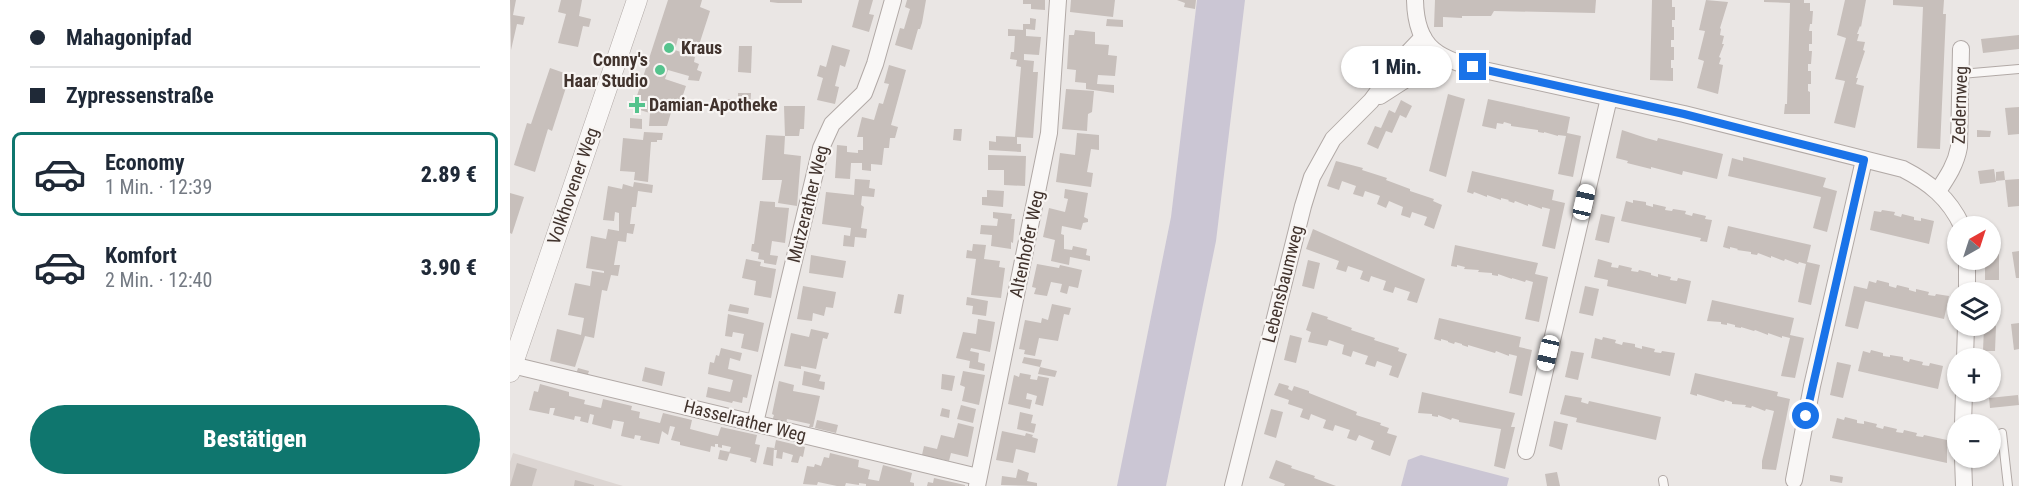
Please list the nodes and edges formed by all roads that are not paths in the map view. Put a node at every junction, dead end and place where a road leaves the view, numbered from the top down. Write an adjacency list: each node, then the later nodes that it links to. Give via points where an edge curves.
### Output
1 (637, 0): 15 (street, Volkhovener Weg)
2 (893, 0): 16 (street, Mutzerather Weg, via 864,93 832,124 821,148)
3 (1058, 0): 21 (street, Altenhofer Weg, via 1049,133)
4 (1415, 0): 5 (street, via 1415,20)
5 (1423, 37): 7 (street); 11 (street, Lebensbaumweg)
6 (1961, 49): 9 (street, Zedernweg)
7 (1436, 54): 10 (street, via 1476,68); 11 (street, Lebensbaumweg, via 1425,67)
8 (2019, 69): 9 (lane)
9 (1961, 74): 13 (street, Zedernweg, via 1958,153)
10 (1609, 98): 12 (street); 18 (street)
11 (1371, 101): 22 (street, Lebensbaumweg, via 1333,140 1312,177)
12 (1864, 160): 13 (street, via 1903,169); 20 (street)
13 (1938, 191): 14 (street)
14 (1956, 216)
15 (511, 368): 16 (street, Hasselrather Weg)
16 (755, 423): 21 (street, Hasselrather Weg)
17 (2002, 433): 24 (lane)
18 (1526, 451)
19 (1963, 468): 23 (street)
20 (1794, 480)
21 (977, 481)
22 (1233, 486)
23 (1964, 486)
24 (2008, 486)

